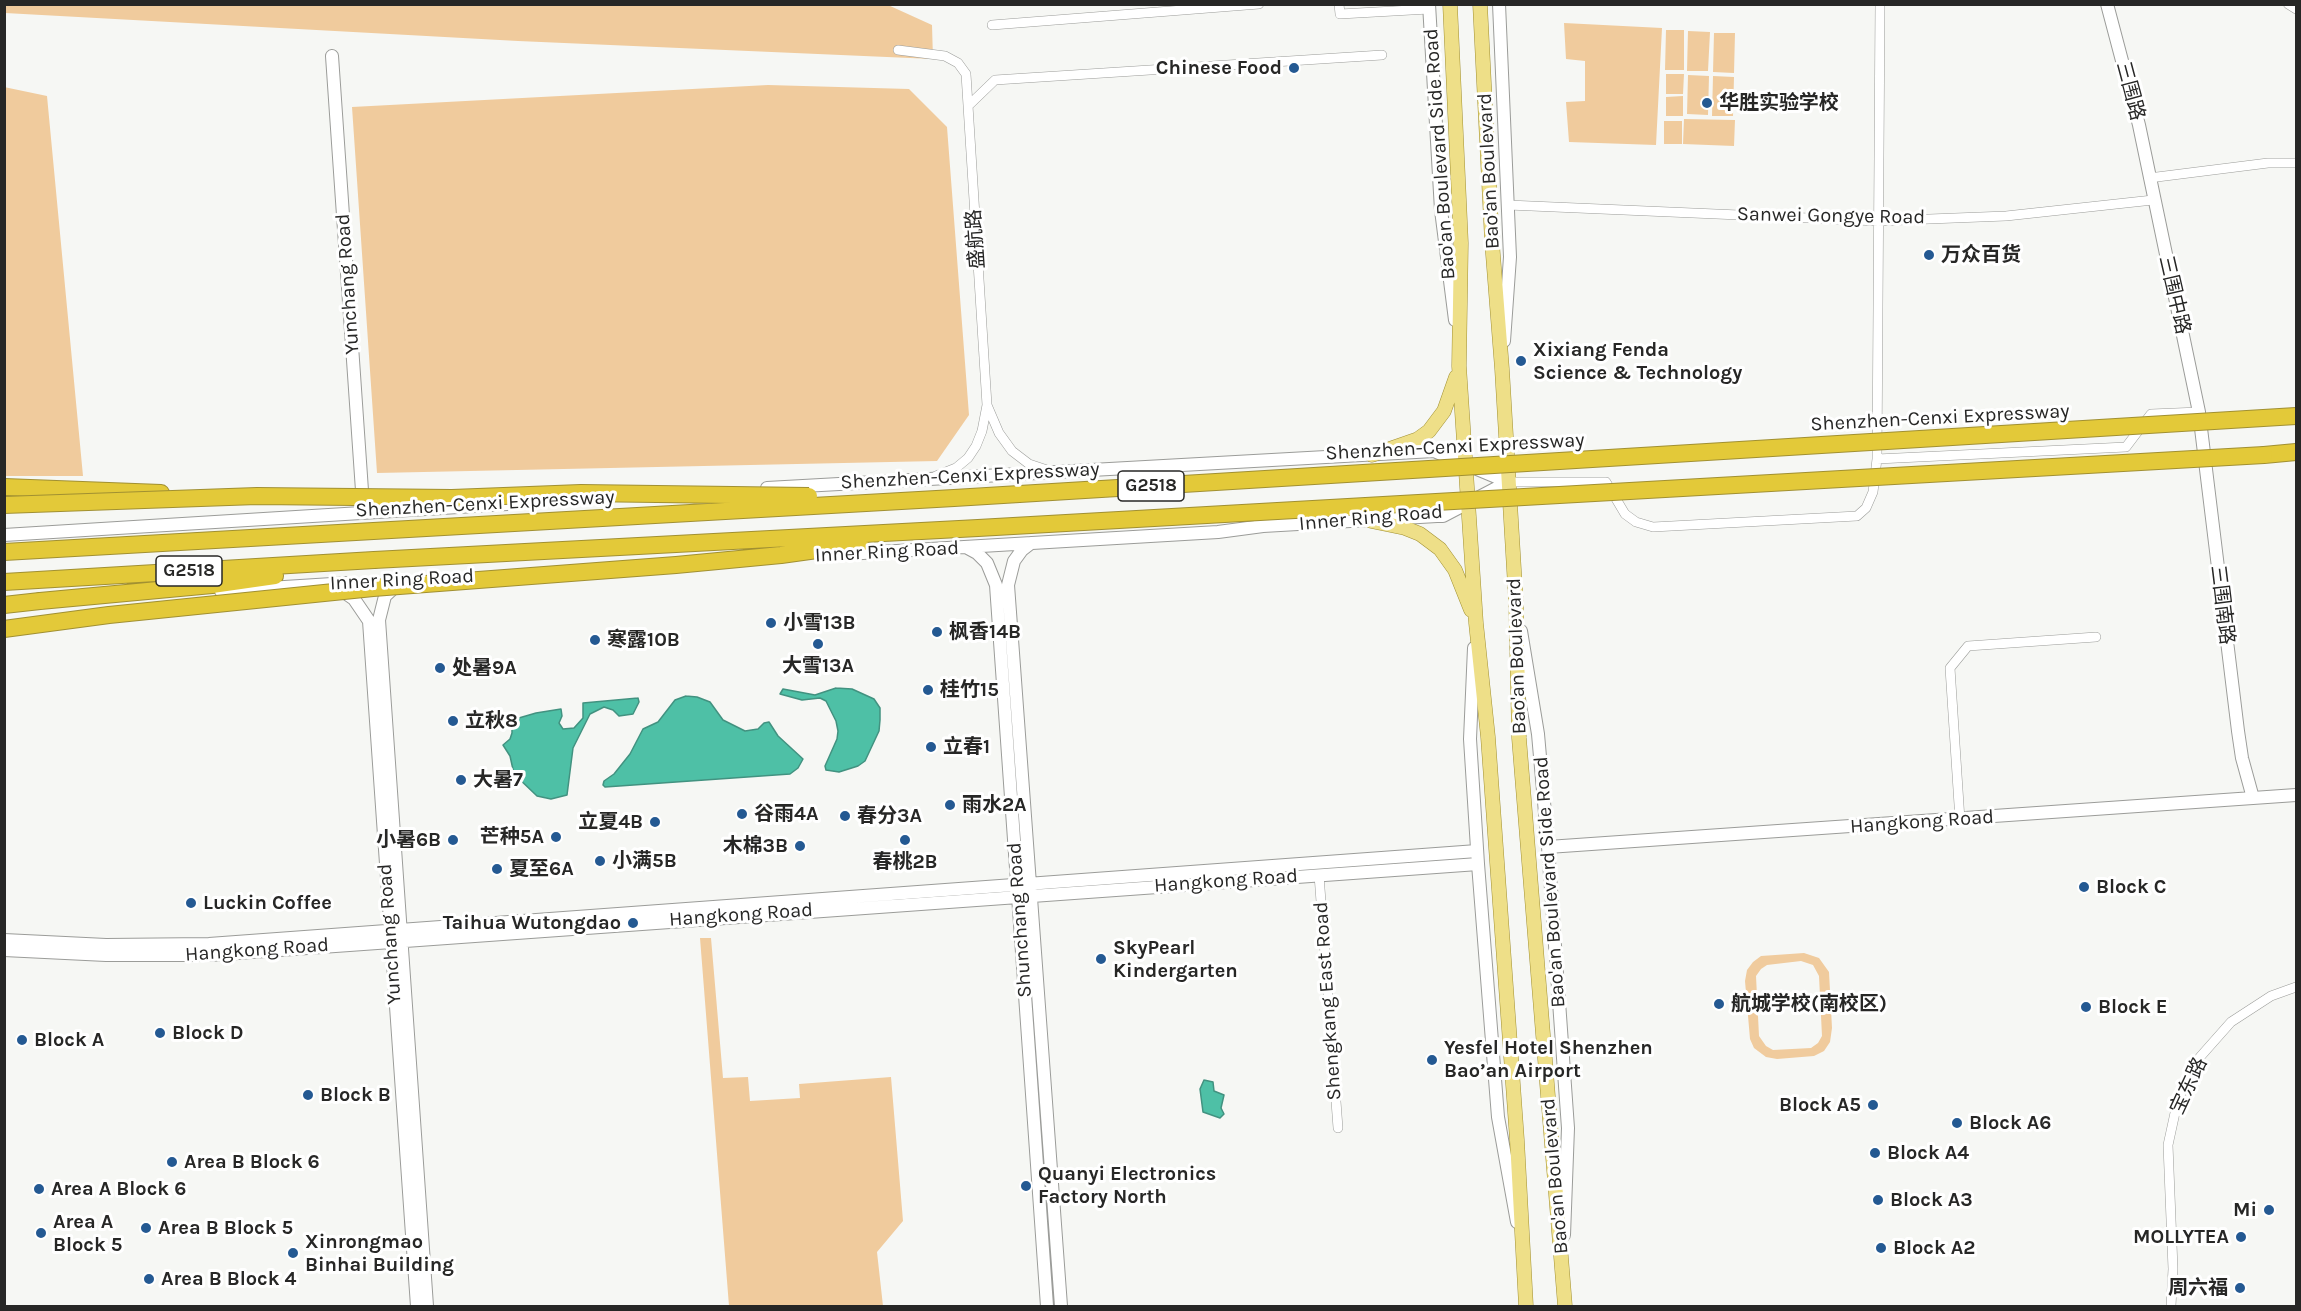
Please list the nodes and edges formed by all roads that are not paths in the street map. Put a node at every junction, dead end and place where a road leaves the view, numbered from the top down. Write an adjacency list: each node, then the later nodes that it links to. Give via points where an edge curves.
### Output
1 (1259, 4): 11 (street)
2 (1339, 4): 9 (street, via 1340,14)
3 (1450, 4): 21 (main road, Bao'an Boulevard, via 1461,243)
4 (1480, 4): 23 (main road, Bao'an Boulevard)
5 (1499, 4): 19 (street)
6 (1880, 4): 20 (street)
7 (2107, 4): 17 (street, 三围路)
8 (2288, 4): 10 (street)
9 (1429, 7): 21 (street, Bao'an Boulevard Side Road, via 1441,210)
10 (2296, 9)
11 (992, 25)
12 (898, 50): 15 (street, 盛航路, via 945,56 958,63 966,74)
13 (1382, 55): 15 (street, via 995,80)
14 (332, 56): 39 (street, Yunchang Road)
15 (968, 106): 24 (street, 盛航路)
16 (2296, 163): 17 (street)
17 (2149, 178): 18 (street, 三围中路)
18 (2153, 200): 20 (street, Sanwei Gongye Road, via 2006,216); 25 (street, 三围中路)
19 (1508, 205): 20 (street, Sanwei Gongye Road); 23 (street, via 1510,257)
20 (1878, 220): 29 (street)
21 (1458, 339): 22 (main road, Bao'an Boulevard)
22 (1459, 366): 27 (main road, via 1444,411 1429,431 1418,439); 30 (main road, Bao'an Boulevard)
23 (1502, 369): 33 (main road, Bao'an Boulevard)
24 (987, 405): 31 (street, via 1012,451 1038,468); 32 (street, via 982,431 968,458 956,468)
25 (2199, 412): 29 (street, via 2151,414 2126,447); 56 (street, 三围南路, via 2238,731)
26 (2296, 416): 36 (highway, Shenzhen-Cenxi Expressway / G2518, bridge)
27 (1372, 454): 30 (street, via 1434,451); 31 (street)
28 (2296, 454): 41 (highway, G2518, bridge)
29 (1876, 459): 33 (street, via 1873,492 1866,508 1857,516 1653,527 1625,514 1606,482)
30 (1465, 464): 33 (street); 37 (main road, Bao'an Boulevard)
31 (1058, 472): 32 (street)
32 (925, 479): 39 (street)
33 (1508, 482): 37 (street, Inner Ring Road); 50 (main road, Bao'an Boulevard)
34 (4, 487): 35 (highway, bridge)
35 (258, 496): 36 (highway, bridge, via 452,498 581,493); 38 (highway, bridge)
36 (954, 498): 45 (highway, Shenzhen-Cenxi Expressway / G2518, bridge)
37 (1467, 502): 40 (street, Inner Ring Road, via 1443,516); 52 (main road, Bao'an Boulevard)
38 (4, 505)
39 (363, 512): 42 (street)
40 (1371, 521): 43 (street, Inner Ring Road); 52 (main road, via 1420,534 1440,549 1455,570)
41 (978, 528): 46 (highway, G2518, bridge); 53 (highway, bridge, via 781,555 373,588)
42 (4, 535)
43 (1031, 543): 44 (street, Inner Ring Road); 61 (street, Shunchang Road, via 1014,561 1008,585)
44 (964, 547): 47 (street, Inner Ring Road); 61 (street, Shunchang Road, via 987,563 996,585)
45 (4, 552)
46 (374, 560): 48 (highway, G2518); 51 (highway, bridge, via 212,585)
47 (405, 580): 49 (street, Inner Ring Road); 62 (street, Yunchang Road, via 392,587 385,597 379,620)
48 (4, 582)
49 (326, 584): 51 (street, Inner Ring Road); 62 (street, Yunchang Road, via 354,598 369,621)
50 (1516, 603): 58 (street, Bao'an Boulevard Side Road, via 1538,734); 68 (main road, Bao'an Boulevard, via 1520,738)
51 (4, 604)
52 (1476, 623): 59 (street, via 1470,739); 67 (main road, Bao'an Boulevard, via 1491,785)
53 (4, 629)
54 (2096, 637): 57 (street, via 1968,646 1950,668)
55 (2296, 795): 56 (street, Hangkong Road)
56 (2253, 798): 57 (street, Hangkong Road)
57 (1960, 820): 58 (street, Hangkong Road)
58 (1548, 847): 68 (street, Bao'an Boulevard Side Road, via 1568,1128)
59 (1477, 858): 60 (street, Hangkong Road); 61 (street, Hangkong Road); 67 (street, via 1499,1126)
60 (1319, 875): 61 (street, Hangkong Road); 66 (street, Shengkang East Road)
61 (1024, 890): 62 (street, Hangkong Road); 71 (street, Shunchang Road); 72 (street, Shunchang Road)
62 (395, 935): 63 (street, Hangkong Road, via 209,944 106,945); 64 (street, Hangkong Road, via 210,955); 69 (street, Yunchang Road); 70 (street, Yunchang Road)
63 (4, 940)
64 (4, 950)
65 (2296, 987): 75 (street, 宝东路, via 2271,996 2231,1022 2200,1057 2178,1100 2168,1145 2174,1269)
66 (1338, 1128)
67 (1523, 1259): 73 (main road, Bao'an Boulevard)
68 (1563, 1270): 74 (main road, Bao'an Boulevard)
69 (417, 1306)
70 (427, 1306)
71 (1047, 1306)
72 (1061, 1306)
73 (1526, 1306)
74 (1565, 1306)
75 (2171, 1306)

